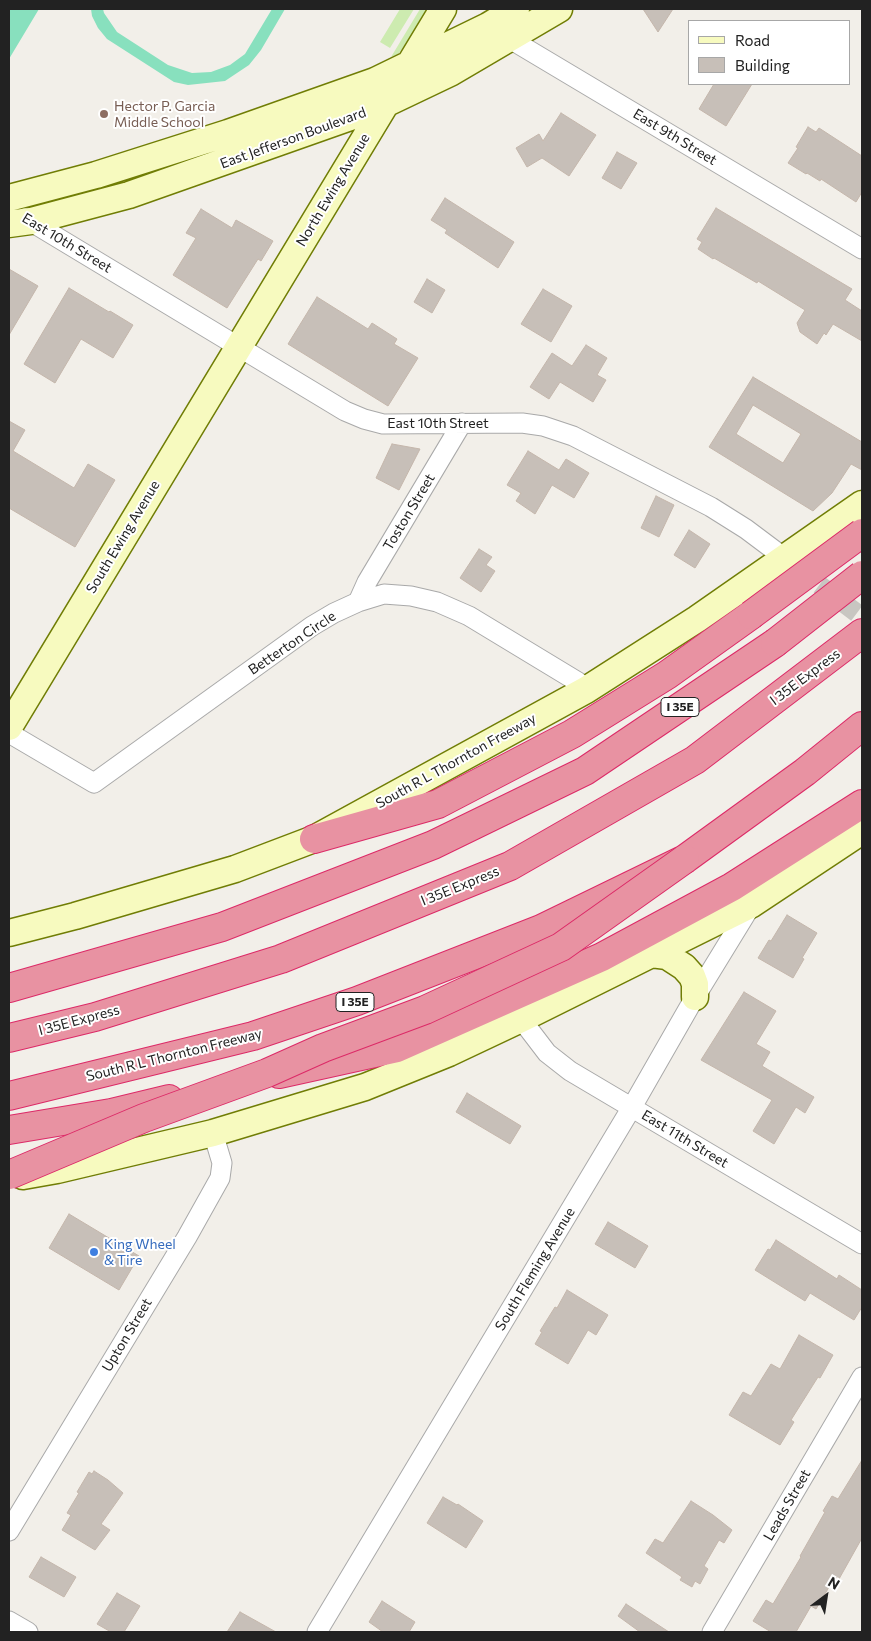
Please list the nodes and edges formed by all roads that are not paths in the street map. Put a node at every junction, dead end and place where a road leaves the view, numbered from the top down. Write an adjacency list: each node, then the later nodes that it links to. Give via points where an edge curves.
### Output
1 (444, 9): 5 (main road, North Ewing Avenue)
2 (516, 9): 4 (main road, East Jefferson Boulevard)
3 (560, 9): 4 (main road, East Jefferson Boulevard)
4 (499, 32): 5 (main road, East Jefferson Boulevard); 6 (main road, East Jefferson Boulevard, via 450,73); 11 (street, East 9th Street)
5 (409, 65): 6 (main road, North Ewing Avenue); 7 (main road, East Jefferson Boulevard, via 375,81)
6 (385, 104): 8 (main road, East Jefferson Boulevard); 12 (main road, North Ewing Avenue)
7 (228, 133): 8 (main road); 9 (main road, East Jefferson Boulevard, via 96,175)
8 (238, 157): 10 (main road, East Jefferson Boulevard, via 129,195)
9 (9, 198)
10 (16, 218): 12 (street, East 10th Street)
11 (862, 249)
12 (238, 347): 13 (street, East 10th Street, via 364,419 383,424); 22 (main road, South Ewing Avenue)
13 (462, 423): 16 (street, East 10th Street, via 522,423 573,436 711,507); 18 (street, Toston Street)
14 (862, 504): 16 (main road, South R L Thornton Freeway)
15 (862, 532): 26 (highway, bridge, via 667,675 572,734 438,804)
16 (791, 563): 20 (main road, South R L Thornton Freeway)
17 (862, 575): 31 (highway, I 35E, bridge, via 775,643 585,771 433,845 222,926)
18 (358, 602): 20 (street, Betterton Circle, via 384,594 437,602 469,616); 23 (street, Betterton Circle, via 312,626 94,783)
19 (862, 633): 34 (highway, I 35E Express, via 695,760 510,866 282,960 95,1018)
20 (586, 690): 26 (main road, South R L Thornton Freeway)
21 (862, 726): 27 (highway, South R L Thornton Freeway / I 35E, via 805,772)
22 (9, 727)
23 (9, 733)
24 (862, 804): 37 (highway, via 732,887 602,957 397,1048 110,1113)
25 (859, 838): 28 (main road)
26 (314, 839): 29 (main road, South R L Thornton Freeway, via 235,870)
27 (685, 859): 35 (highway, South R L Thornton Freeway / I 35E, via 541,929 357,1001 253,1036); 39 (highway, bridge, via 561,947 425,1010 144,1118)
28 (752, 904): 30 (main road); 32 (street, South Fleming Avenue)
29 (9, 933)
30 (651, 954): 32 (main road, via 667,956 684,967 692,976); 33 (main road)
31 (9, 988)
32 (695, 996): 36 (street, South Fleming Avenue)
33 (521, 1019): 36 (street, East 11th Street, via 548,1053 570,1071); 38 (main road, via 449,1053 364,1087)
34 (9, 1038)
35 (9, 1096)
36 (632, 1108): 40 (street, East 11th Street); 45 (street, South Fleming Avenue)
37 (9, 1130)
38 (213, 1133): 39 (main road, via 57,1170); 42 (street, Upton Street, via 222,1163 220,1178)
39 (9, 1177)
40 (862, 1244)
41 (862, 1377): 46 (street, Leads Street)
42 (9, 1531)
43 (9, 1621): 44 (street)
44 (28, 1632)
45 (317, 1632)
46 (712, 1632)

